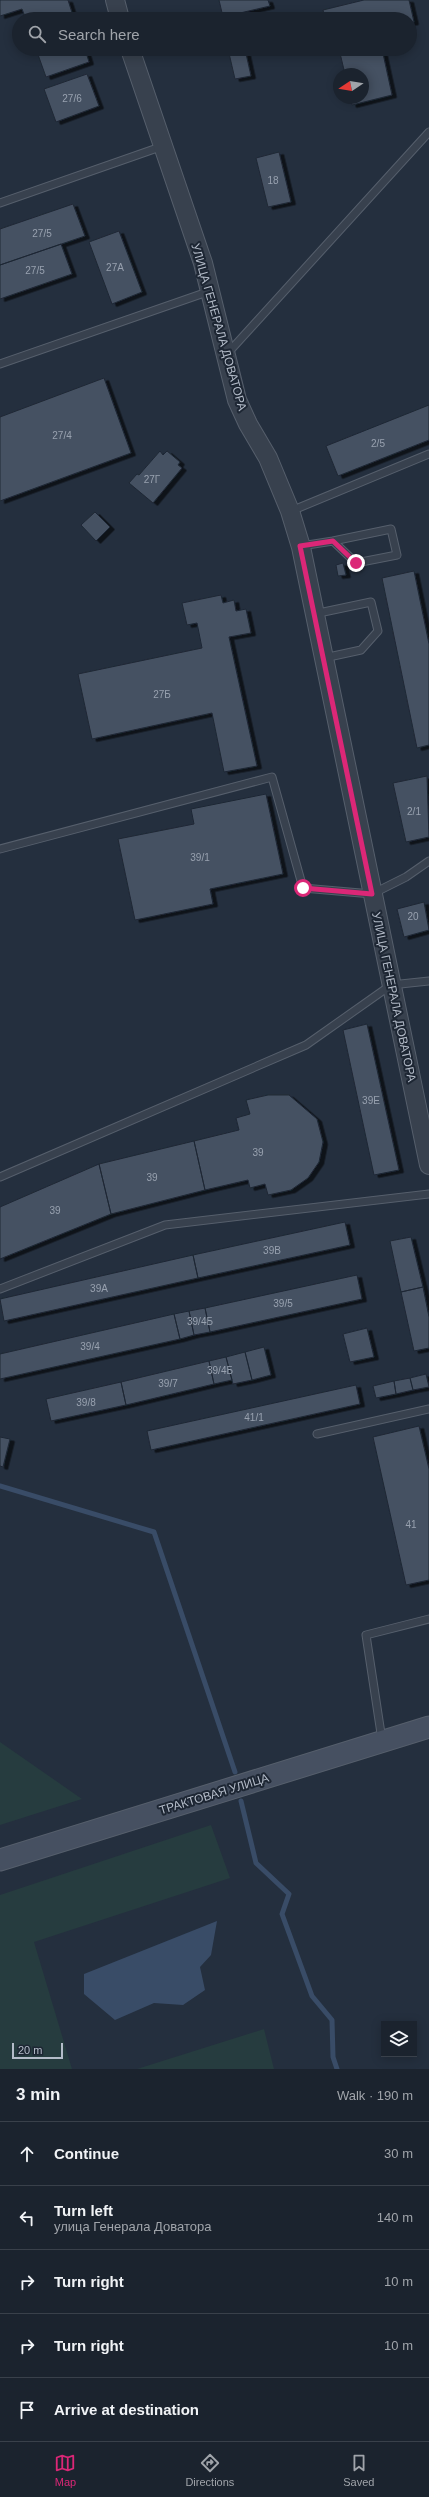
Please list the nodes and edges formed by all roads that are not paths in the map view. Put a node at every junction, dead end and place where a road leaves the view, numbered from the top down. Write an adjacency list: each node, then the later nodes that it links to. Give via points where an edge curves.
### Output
1 (115, 0): 2 (street)
2 (118, 12)
3 (132, 56): 5 (street, УЛИЦА ГЕНЕРАЛА ДОВАТОРА)
4 (429, 132): 8 (lane)
5 (163, 146): 6 (lane); 7 (street, УЛИЦА ГЕНЕРАЛА ДОВАТОРА)
6 (0, 203)
7 (210, 291): 8 (street, УЛИЦА ГЕНЕРАЛА ДОВАТОРА); 9 (lane)
8 (226, 355): 11 (street, УЛИЦА ГЕНЕРАЛА ДОВАТОРА, via 237,400 268,458)
9 (0, 364)
10 (429, 454): 11 (lane)
11 (290, 511): 13 (street, УЛИЦА ГЕНЕРАЛА ДОВАТОРА)
12 (333, 541): 12 (lane, via 356,563 396,555 391,529); 13 (lane)
13 (300, 546): 14 (street, УЛИЦА ГЕНЕРАЛА ДОВАТОРА)
14 (314, 614): 15 (street, УЛИЦА ГЕНЕРАЛА ДОВАТОРА); 15 (lane, via 371,602 378,631 361,650)
15 (323, 658): 18 (street, УЛИЦА ГЕНЕРАЛА ДОВАТОРА)
16 (0, 849): 18 (lane, via 272,777 303,888)
17 (429, 862): 18 (lane, via 406,878)
18 (372, 894): 20 (street, УЛИЦА ГЕНЕРАЛА ДОВАТОРА)
19 (429, 981): 20 (lane)
20 (391, 984): 21 (street, УЛИЦА ГЕНЕРАЛА ДОВАТОРА); 22 (lane, via 306,1046)
21 (429, 1165)
22 (0, 1177)
23 (429, 1194): 24 (lane, via 165,1225)
24 (0, 1289)
25 (429, 1409): 26 (lane)
26 (317, 1434)
27 (429, 1620): 29 (lane, via 366,1635)
28 (429, 1727): 29 (main road, ТРАКТОВАЯ УЛИЦА)
29 (382, 1742): 30 (main road, ТРАКТОВАЯ УЛИЦА)
30 (0, 1860)

